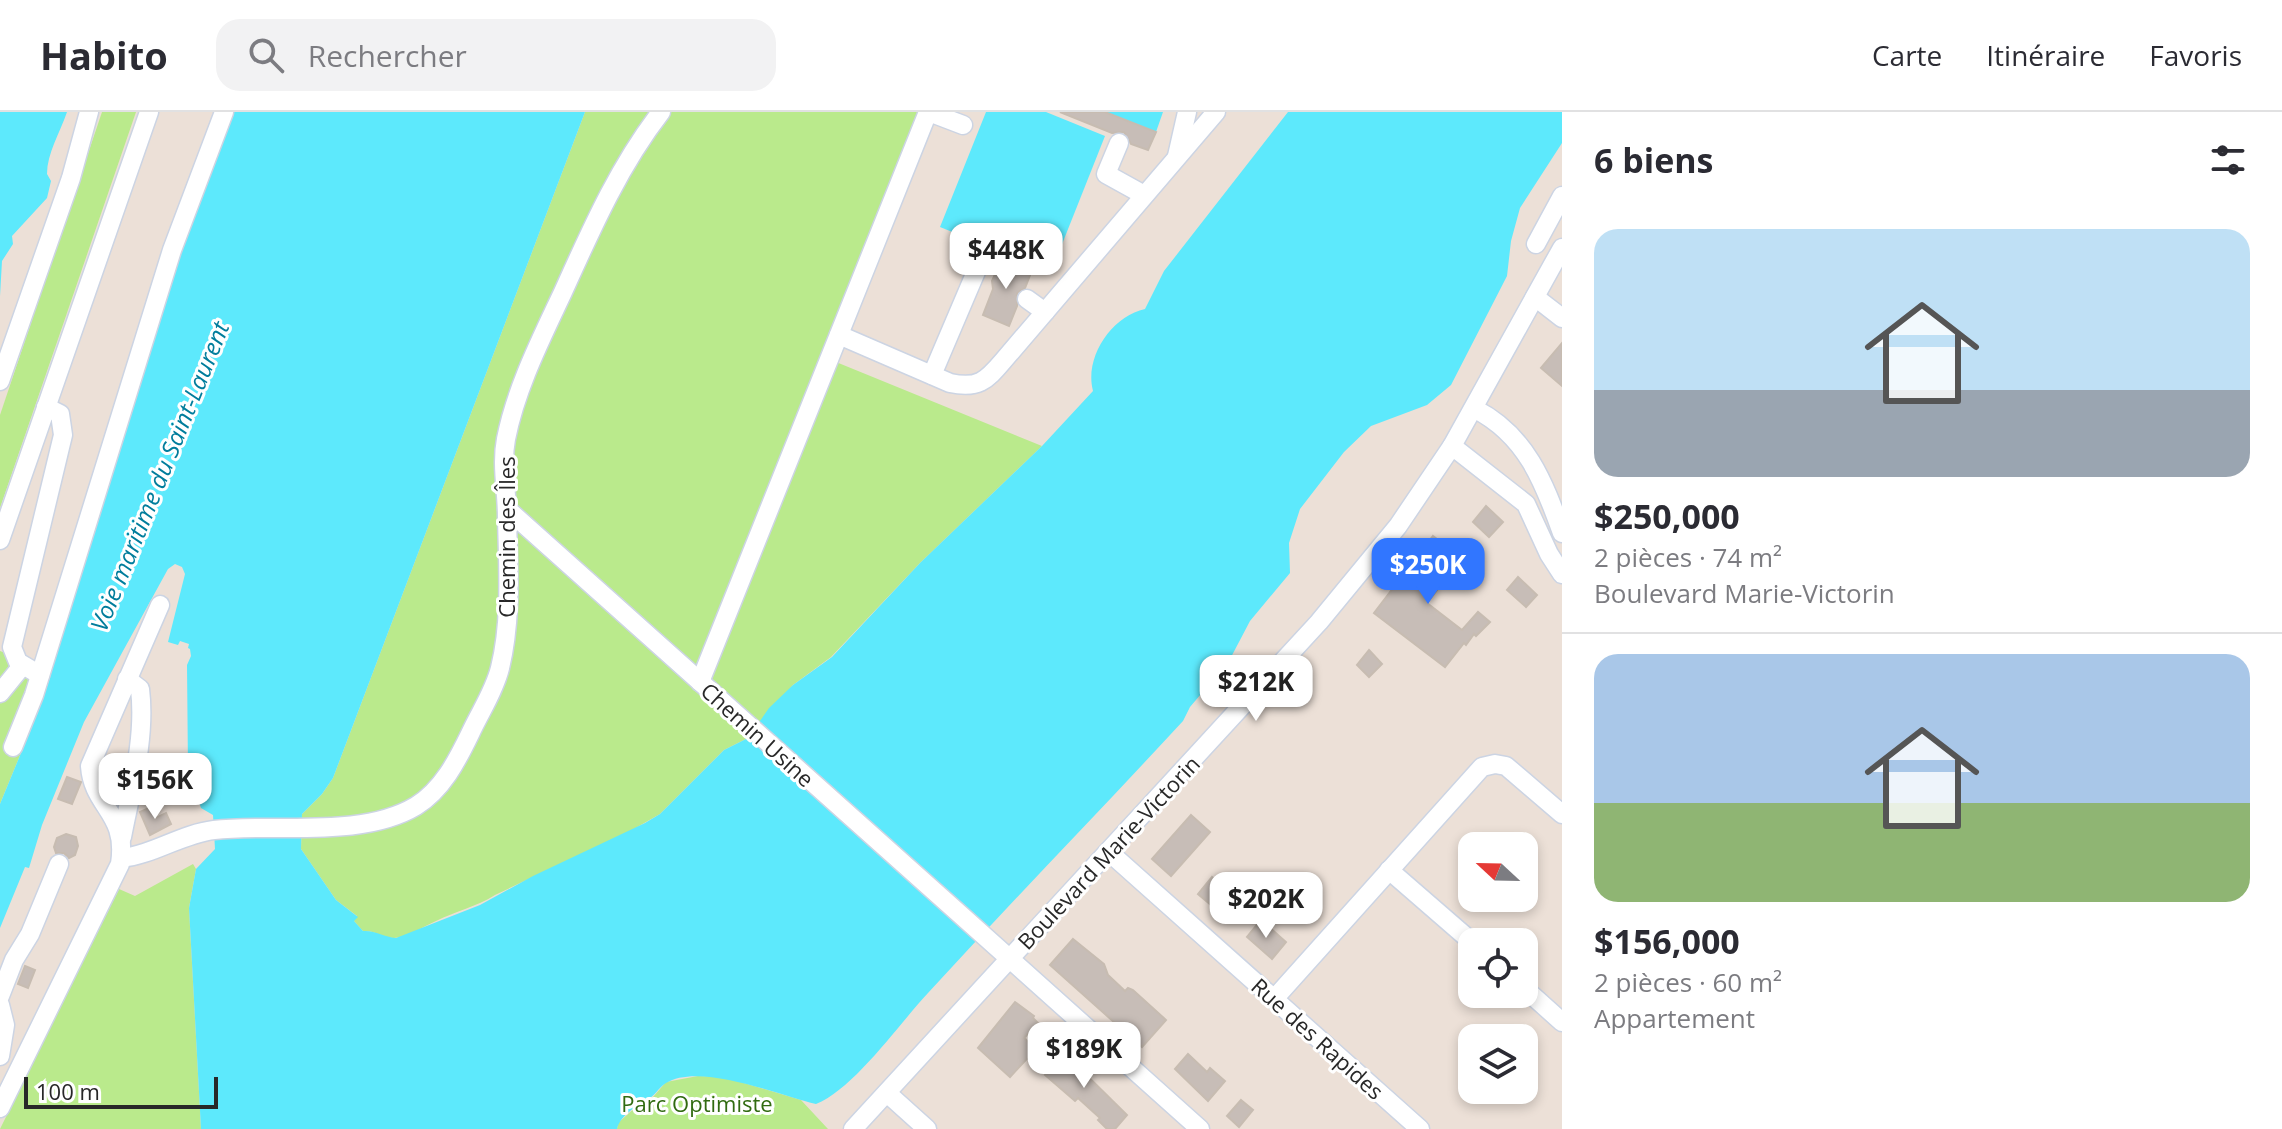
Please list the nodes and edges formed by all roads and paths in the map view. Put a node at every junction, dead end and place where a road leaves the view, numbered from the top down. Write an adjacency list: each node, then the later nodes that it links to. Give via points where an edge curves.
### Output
1 (89, 112): 22 (street, via 28,275)
2 (149, 112): 23 (street)
3 (224, 112): 32 (street, via 168,263)
4 (661, 112): 26 (street, Chemin des Îles, via 600,211 519,397 505,442)
5 (928, 112): 8 (street); 20 (street)
6 (1187, 112): 10 (street)
7 (1216, 112): 10 (street)
8 (963, 125)
9 (1119, 143): 11 (street, via 1106,174)
10 (1177, 157): 11 (street)
11 (1144, 195): 18 (street)
12 (1562, 196): 13 (street)
13 (1536, 244)
14 (1562, 248): 16 (street, Boulevard Marie-Victorin)
15 (984, 253): 21 (street)
16 (1535, 297): 19 (street); 24 (street, Boulevard Marie-Victorin)
17 (1027, 299): 18 (street)
18 (1045, 312): 21 (street, via 982,382 964,386)
19 (1562, 318)
20 (839, 335): 21 (street); 34 (street)
21 (932, 375)
22 (0, 381)
23 (46, 407): 28 (street); 31 (street, via 60,414 64,429 12,647)
24 (1475, 409): 25 (street, Boulevard Marie-Victorin); 27 (street, via 1507,432 1532,461)
25 (1452, 446): 29 (street, via 1526,504); 39 (street, Boulevard Marie-Victorin, via 1353,583)
26 (507, 509): 34 (street, Chemin Usine); 40 (street, Chemin des Îles, via 507,621 500,669 449,773 434,791 399,815 378,821 213,830)
27 (1562, 533)
28 (0, 540)
29 (1562, 574)
30 (160, 605): 33 (street)
31 (22, 666): 32 (street); 35 (street)
32 (40, 675): 36 (street)
33 (127, 679): 38 (street, via 140,689 141,708); 38 (street, via 90,766 93,783)
34 (700, 682): 44 (street, Chemin Usine)
35 (0, 693)
36 (13, 747)
37 (1562, 814): 42 (street, via 1512,770 1495,764 1482,767)
38 (122, 837): 40 (street)
39 (1109, 852): 44 (street, Boulevard Marie-Victorin); 46 (street, Rue des Rapides)
40 (121, 858): 52 (street)
41 (59, 864): 45 (street)
42 (1389, 870): 43 (street); 46 (street)
43 (1458, 930)
44 (1010, 959): 51 (street, Boulevard Marie-Victorin); 55 (street, Chemin Usine)
45 (0, 996)
46 (1274, 999): 56 (street, Rue des Rapides)
47 (1538, 1001): 49 (street)
48 (0, 1005): 50 (street, via 5,1025)
49 (1562, 1022)
50 (0, 1056)
51 (887, 1093): 53 (street, Boulevard Marie-Victorin); 54 (street)
52 (0, 1108)
53 (853, 1129)
54 (927, 1129)
55 (1200, 1129)
56 (1420, 1129)

